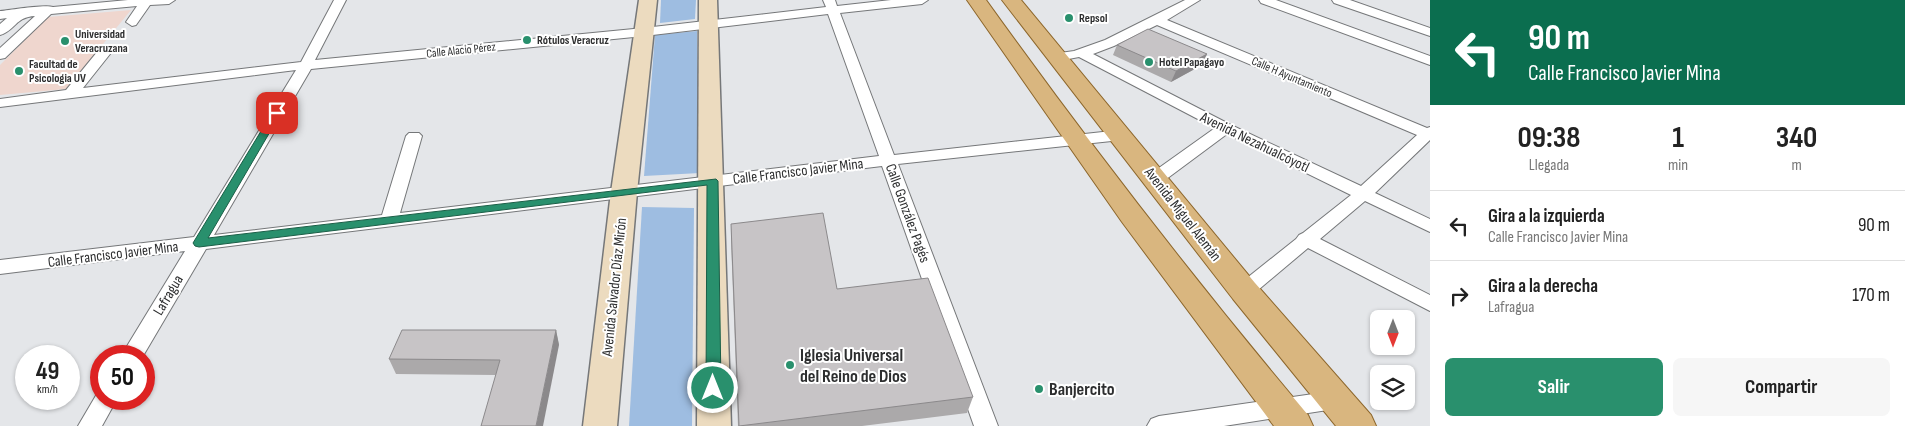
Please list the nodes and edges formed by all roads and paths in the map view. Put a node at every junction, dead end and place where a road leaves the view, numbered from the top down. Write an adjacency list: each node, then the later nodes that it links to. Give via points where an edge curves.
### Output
1 (34, 0): 16 (street)
2 (58, 0): 14 (street)
3 (169, 0): 12 (street)
4 (340, 0): 27 (street, Lafragua)
5 (648, 0): 21 (main road, Avenida Salvador Díaz Mirón)
6 (922, 0): 13 (street, Calle Alacio Pérez)
7 (976, 0): 34 (main road)
8 (1011, 0): 25 (main road, Avenida Miguel Alemán)
9 (1194, 0): 18 (street)
10 (1266, 0): 26 (street)
11 (1338, 0): 22 (street)
12 (146, 2): 14 (street); 19 (street)
13 (831, 5): 15 (street, Calle Alacio Pérez); 35 (street, Calle González Pagés)
14 (47, 11): 16 (street); 24 (street)
15 (708, 12): 21 (street, Calle Alacio Pérez); 37 (main road)
16 (20, 13): 17 (street); 20 (street)
17 (0, 15)
18 (1156, 20): 25 (street); 33 (street, Calle H Ayuntamiento)
19 (132, 22)
20 (0, 32)
21 (644, 32): 27 (street, Calle Alacio Pérez); 38 (main road, Avenida Salvador Díaz Mirón)
22 (1430, 32)
23 (107, 49): 28 (street)
24 (0, 55)
25 (1070, 56): 30 (street, Avenida Nezahualcóyotl); 31 (main road, Avenida Miguel Alemán)
26 (1430, 62)
27 (306, 65): 28 (street, Calle Alacio Pérez); 43 (street, Lafragua)
28 (72, 94): 29 (street, Calle Alacio Pérez)
29 (0, 103)
30 (1226, 128): 36 (street); 39 (street, Avenida Nezahualcóyotl)
31 (1121, 135): 34 (street, Calle Francisco Javier Mina); 36 (main road, Avenida Miguel Alemán)
32 (414, 136): 40 (street)
33 (1427, 138): 39 (street)
34 (1073, 139): 35 (street, Calle Francisco Javier Mina); 50 (main road, via 1191,297)
35 (889, 160): 37 (street, Calle Francisco Javier Mina); 54 (street, Calle González Pagés)
36 (1155, 179): 45 (main road, Avenida Miguel Alemán)
37 (712, 181): 38 (street, Calle Francisco Javier Mina); 53 (main road)
38 (624, 192): 40 (street, Calle Francisco Javier Mina); 52 (main road, Avenida Salvador Díaz Mirón)
39 (1363, 194): 41 (street, Avenida Nezahualcóyotl); 42 (street)
40 (390, 220): 43 (street, Calle Francisco Javier Mina)
41 (1430, 226)
42 (1305, 239): 45 (street); 46 (street)
43 (199, 243): 44 (street, Calle Francisco Javier Mina); 47 (street, Lafragua)
44 (0, 267)
45 (1244, 291): 48 (main road, Avenida Miguel Alemán)
46 (1430, 304)
47 (139, 345)
48 (1334, 400): 50 (street); 56 (main road, Avenida Miguel Alemán)
49 (99, 410): 51 (street)
50 (1287, 416): 55 (street)
51 (90, 426)
52 (600, 426)
53 (714, 426)
54 (986, 426)
55 (1159, 426)
56 (1358, 426)

